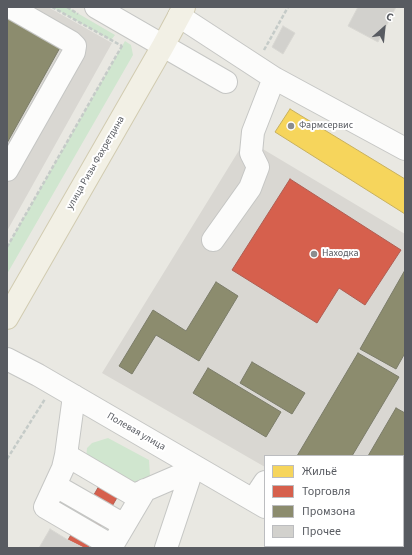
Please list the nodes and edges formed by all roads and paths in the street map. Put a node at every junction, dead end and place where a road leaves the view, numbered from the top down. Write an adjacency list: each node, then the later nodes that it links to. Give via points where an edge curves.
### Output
1 (10, 7): 13 (street, via 75,46 74,52)
2 (52, 7): 7 (path)
3 (96, 7): 8 (street)
4 (288, 7): 9 (path)
5 (181, 12): 8 (main road, улица Ризы Фахретдина); 10 (street)
6 (125, 41): 7 (path)
7 (122, 46): 15 (path)
8 (163, 46): 11 (street); 16 (main road, улица Ризы Фахретдина)
9 (262, 53)
10 (274, 78): 12 (street); 14 (street, via 253,132 251,152 258,167 250,188)
11 (226, 82)
12 (405, 149)
13 (7, 170)
14 (213, 240)
15 (7, 247)
16 (9, 311)
17 (7, 359): 18 (street, Полевая улица)
18 (74, 396): 21 (street, Полевая улица); 22 (street)
19 (45, 398): 20 (path)
20 (7, 459)
21 (193, 468): 24 (street, Полевая улица); 25 (street); 26 (street)
22 (62, 469): 25 (street, via 134,495); 25 (street, via 45,507 106,543 112,546)
23 (264, 486): 24 (street)
24 (259, 503)
25 (134, 508)
26 (166, 548)

